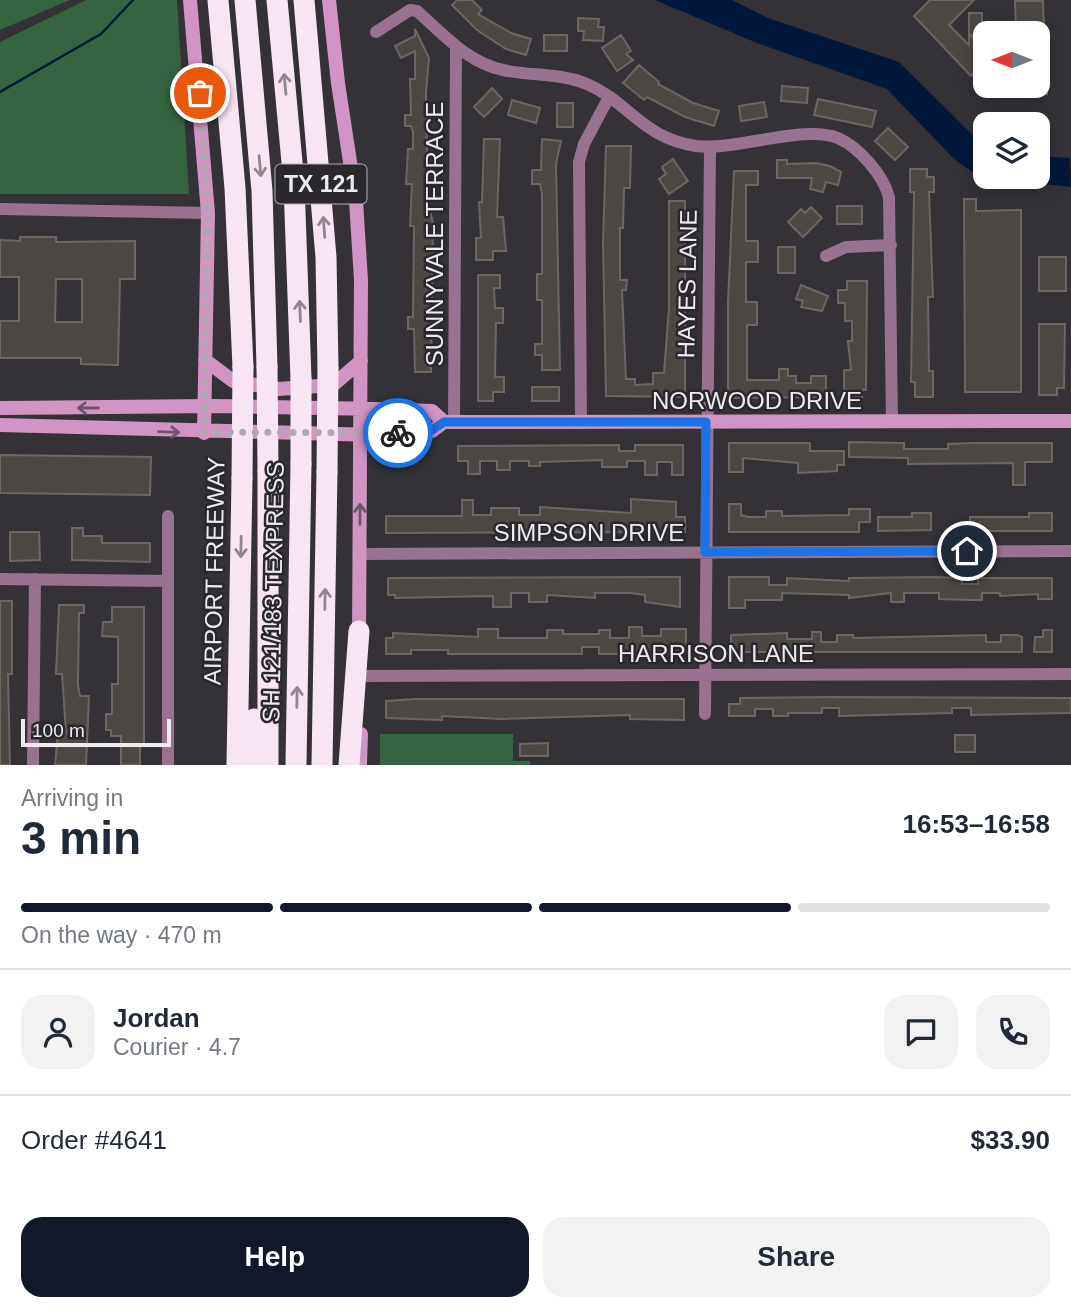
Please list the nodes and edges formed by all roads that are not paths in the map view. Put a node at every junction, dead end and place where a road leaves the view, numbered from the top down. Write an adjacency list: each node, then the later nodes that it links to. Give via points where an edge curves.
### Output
1 (190, 0): 12 (main road, AIRPORT FREEWAY)
2 (218, 0): 41 (highway, AIRPORT FREEWAY, one-way to 41, bridge, via 235,188 243,367)
3 (245, 0): 47 (highway, SH 121/183 TEXPRESS, one-way to 47, bridge, via 262,191)
4 (277, 0): 48 (highway, SH 121/183 TEXPRESS, one-way to 4, bridge, via 301,379 294,184)
5 (304, 0): 49 (highway, TX 121, one-way to 5, bridge, via 328,368 322,192)
6 (329, 0): 16 (main road, via 356,201)
7 (376, 32): 8 (street, via 410,10 417,11)
8 (456, 46): 9 (street, via 486,65 587,83); 22 (street, SUNNYVALE TERRACE)
9 (609, 97): 10 (street, via 661,136); 25 (street, via 579,162)
10 (710, 147): 13 (street, via 803,136 839,139 867,162 886,187); 23 (street, HAYES LANE)
11 (0, 209): 12 (street)
12 (208, 214): 15 (main road, AIRPORT FREEWAY)
13 (891, 245): 14 (street, via 846,247); 24 (street)
14 (826, 256)
15 (205, 359): 16 (main road, via 233,381 278,389 333,385); 17 (main road, AIRPORT FREEWAY)
16 (361, 362): 20 (main road)
17 (205, 406): 19 (main road, NORWOOD DRIVE); 20 (main road, NORWOOD DRIVE); 28 (main road, AIRPORT FREEWAY)
18 (0, 408): 19 (main road, NORWOOD DRIVE, one-way to 18)
19 (135, 408): 27 (main road)
20 (361, 409): 22 (main road, NORWOOD DRIVE, via 432,411); 29 (main road)
21 (1071, 421): 24 (main road, NORWOOD DRIVE)
22 (449, 422): 25 (main road, NORWOOD DRIVE); 29 (main road, NORWOOD DRIVE, via 432,430)
23 (706, 422): 24 (main road, NORWOOD DRIVE); 25 (main road, NORWOOD DRIVE); 32 (street, HAYES LANE)
24 (892, 422)
25 (581, 423)
26 (0, 425): 27 (main road, NORWOOD DRIVE)
27 (134, 430): 28 (main road, NORWOOD DRIVE, one-way to 28)
28 (204, 432): 29 (main road, NORWOOD DRIVE)
29 (361, 435): 33 (main road, one-way to 29)
30 (168, 516): 36 (street)
31 (1071, 551): 32 (street, SIMPSON DRIVE)
32 (705, 552): 33 (street, SIMPSON DRIVE); 38 (street, HAYES LANE)
33 (360, 554): 37 (main road)
34 (0, 579): 35 (street)
35 (35, 579): 36 (street); 43 (street)
36 (168, 581): 44 (street)
37 (359, 631): 40 (main road); 50 (highway)
38 (705, 674): 39 (street, HARRISON LANE); 40 (street, HARRISON LANE); 42 (street)
39 (1071, 674)
40 (362, 676): 51 (main road)
41 (239, 693): 45 (highway, AIRPORT FREEWAY); 46 (highway, via 254,718)
42 (705, 714)
43 (33, 765)
44 (168, 765)
45 (237, 765)
46 (252, 765)
47 (268, 765)
48 (296, 765)
49 (322, 765)
50 (349, 765)
51 (360, 765)

